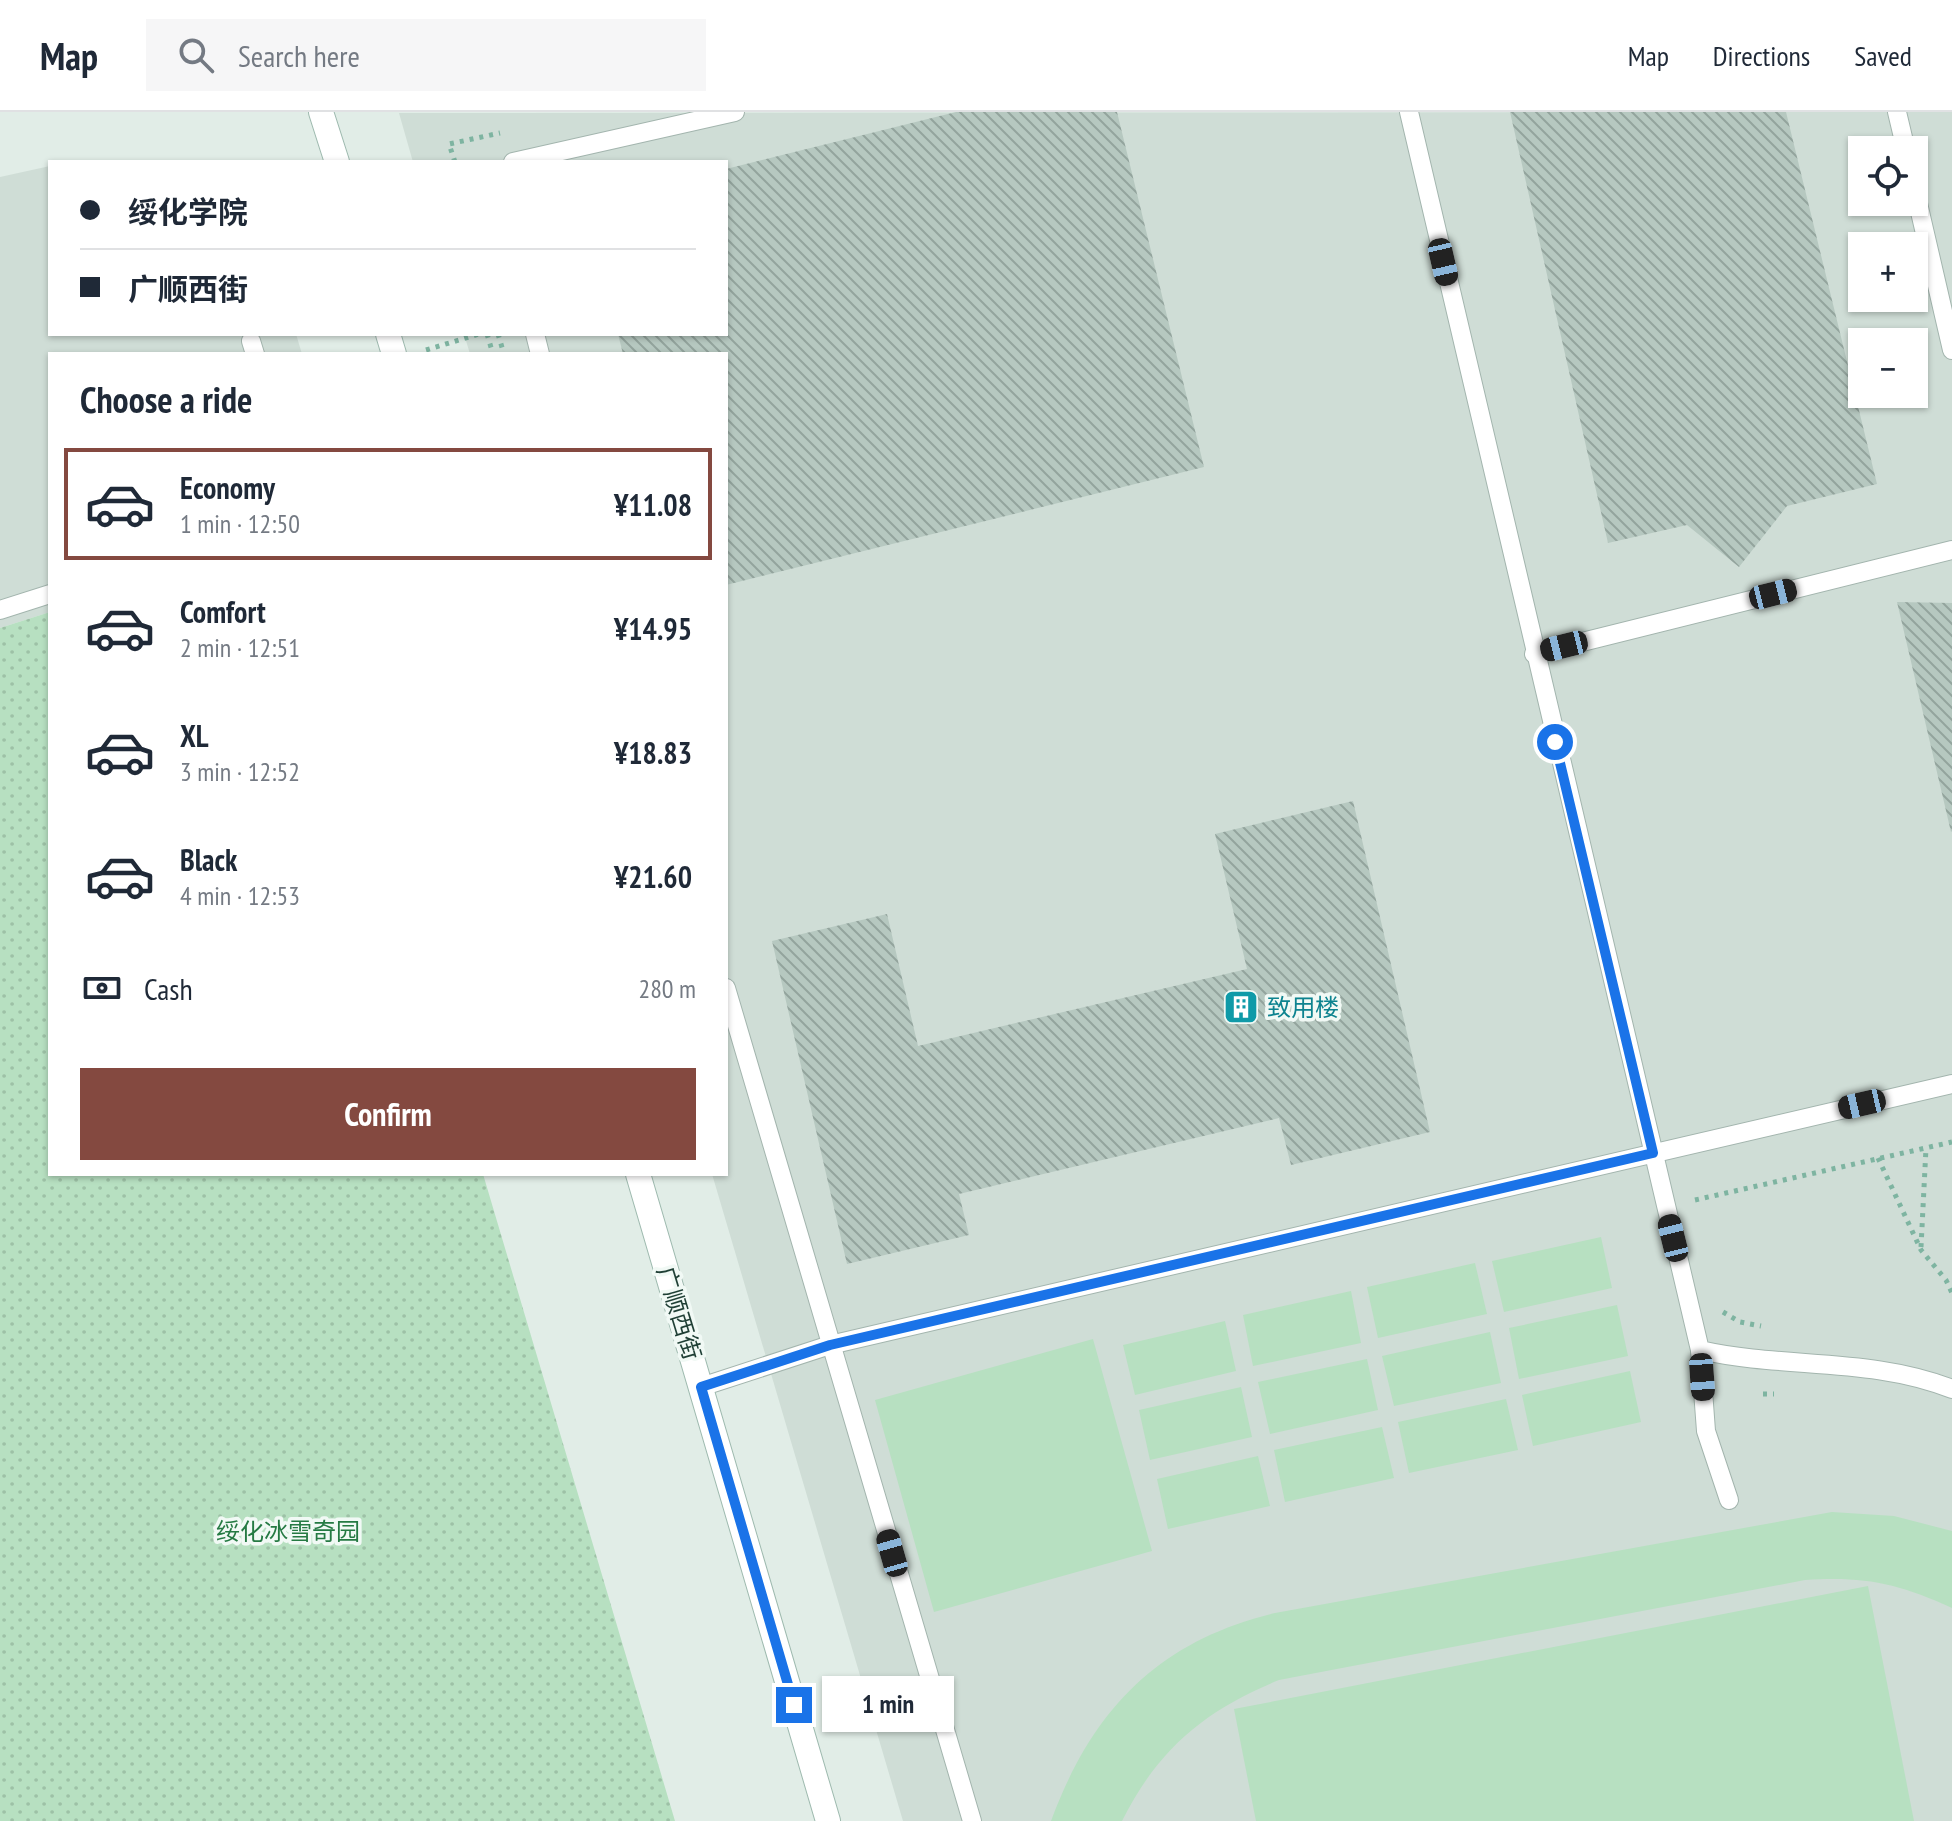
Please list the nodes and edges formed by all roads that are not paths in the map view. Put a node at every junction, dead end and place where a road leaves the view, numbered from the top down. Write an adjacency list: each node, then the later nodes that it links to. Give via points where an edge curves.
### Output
1 (321, 112): 6 (main road)
2 (735, 112): 7 (lane)
3 (1409, 112): 13 (lane)
4 (1897, 112): 5 (lane)
5 (1903, 136)
6 (336, 160)
7 (522, 160)
8 (1921, 216): 9 (lane)
9 (1952, 350)
10 (1952, 550): 13 (lane)
11 (48, 595): 12 (lane)
12 (0, 610)
13 (1534, 654): 16 (lane)
14 (728, 995): 18 (lane)
15 (1952, 1084): 16 (lane)
16 (1653, 1153): 18 (lane); 19 (lane)
17 (639, 1176): 20 (main road, 广顺西街)
18 (830, 1345): 20 (lane); 24 (lane)
19 (1700, 1350): 21 (lane, via 1877,1371); 22 (lane, via 1706,1431)
20 (701, 1387): 23 (main road, 广顺西街)
21 (1952, 1389)
22 (1729, 1500)
23 (828, 1821)
24 (972, 1821)

